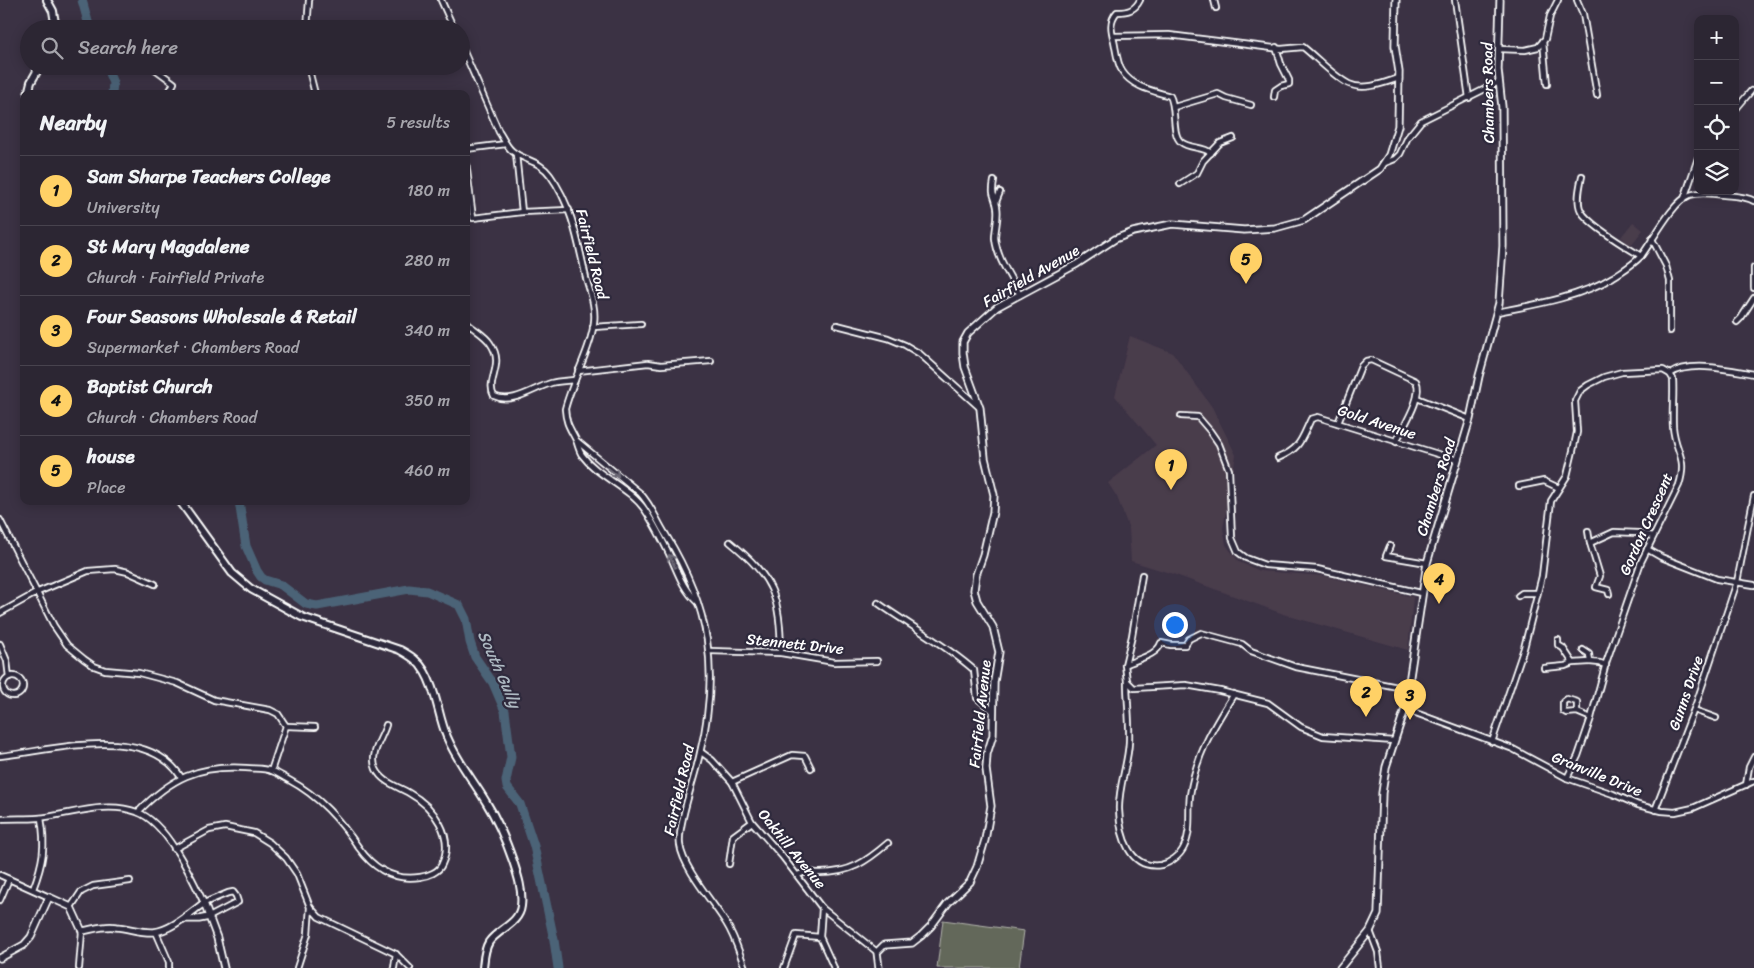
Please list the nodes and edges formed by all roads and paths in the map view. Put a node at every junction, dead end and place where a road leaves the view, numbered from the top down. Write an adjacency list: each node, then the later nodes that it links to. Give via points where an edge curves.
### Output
1 (47, 0): 12 (main road)
2 (309, 0): 13 (street)
3 (441, 0): 14 (street)
4 (1140, 0): 15 (street, via 1136,8 1117,12 1112,17)
5 (1214, 0): 11 (street)
6 (1396, 0): 23 (street)
7 (1454, 0): 32 (street)
8 (1500, 0): 18 (street, Chambers Road)
9 (1558, 0): 16 (street)
10 (1577, 0): 30 (street)
11 (1216, 8)
12 (55, 20)
13 (308, 20)
14 (450, 20)
15 (1113, 36): 17 (street, via 1169,35); 35 (street, via 1122,71 1145,88 1170,96)
16 (1544, 41): 18 (street, via 1538,47 1525,50); 25 (street)
17 (1276, 47): 23 (street, via 1302,47 1349,84 1374,85); 31 (street, via 1289,80 1288,84 1275,90)
18 (1499, 49): 24 (street, Chambers Road)
19 (470, 66): 37 (street, Fairfield Road)
20 (35, 75): 26 (main road)
21 (164, 75): 27 (street, via 174,83)
22 (311, 75): 28 (street)
23 (1398, 78): 41 (street, via 1398,126)
24 (1499, 82): 32 (street); 59 (street, Chambers Road, via 1503,246)
25 (1547, 84)
26 (29, 90)
27 (170, 90)
28 (315, 90)
29 (1751, 91): 34 (street)
30 (1597, 95)
31 (1274, 97)
32 (1469, 98): 41 (street, via 1421,121 1408,136 1400,154)
33 (1251, 105): 35 (street, via 1218,94)
34 (1739, 105)
35 (1174, 107): 39 (street, via 1179,141)
36 (1233, 138): 39 (street)
37 (506, 144): 38 (street); 40 (street, Fairfield Road)
38 (470, 149)
39 (1210, 153): 45 (street, via 1197,173)
40 (516, 154): 51 (street, Fairfield Road, via 537,163 549,173); 52 (street)
41 (1385, 163): 57 (street, Fairfield Avenue, via 1304,220 1262,230 1172,224 1133,232 1115,239 1078,264)
42 (1694, 170): 48 (street)
43 (1582, 176): 54 (street, via 1581,210 1599,228)
44 (994, 181): 50 (street, via 992,194)
45 (1180, 184)
46 (1000, 192): 50 (street)
47 (470, 194): 52 (street, via 473,218)
48 (1684, 199): 49 (street, via 1700,193); 53 (street)
49 (1754, 201)
50 (996, 202): 57 (street, via 999,254)
51 (569, 210): 52 (street); 64 (street, Fairfield Road, via 593,304)
52 (522, 212)
53 (1652, 239): 54 (street); 65 (street, via 1670,281)
54 (1641, 256): 59 (street, via 1611,278 1580,292)
55 (1754, 268): 56 (street)
56 (1754, 288)
57 (1020, 295): 72 (street, Fairfield Avenue, via 991,312 963,342 965,367)
58 (1754, 298): 60 (street)
59 (1497, 312): 74 (street, Chambers Road)
60 (1736, 322)
61 (641, 324): 64 (street)
62 (470, 325): 70 (street, via 490,341 497,355 492,386 494,396 510,398 551,383)
63 (838, 325): 72 (street, via 905,345 920,354)
64 (593, 327): 67 (street, Fairfield Road)
65 (1670, 331)
66 (711, 362): 67 (street, via 648,363)
67 (578, 371): 70 (street, Fairfield Road)
68 (1670, 374): 69 (street, via 1706,367); 81 (street, via 1663,370 1622,372 1604,376 1580,391 1575,400 1577,432 1573,451 1567,476); 86 (street, Gordon Crescent, via 1673,379 1673,428 1683,465 1679,485)
69 (1754, 374)
70 (575, 380): 76 (street, Fairfield Road, via 565,409 566,420)
71 (1417, 398): 74 (street); 75 (street, via 1416,381 1371,360 1366,361); 77 (street)
72 (980, 408): 121 (street, Fairfield Avenue, via 985,458 994,495 993,512 974,590 997,640 999,652)
73 (1181, 416): 97 (street, via 1198,418 1219,444 1229,470 1232,538 1238,552 1246,558 1265,565 1317,569)
74 (1470, 419): 79 (street, Chambers Road)
75 (1338, 423): 77 (street, Gold Avenue); 78 (street, Gold Avenue, via 1318,417 1311,419 1299,446)
76 (576, 440): 101 (street, Fairfield Road, one-way to 76, via 688,594 645,510 581,454); 101 (street, Fairfield Road, one-way to 101, via 648,502 675,549)
77 (1396, 442): 79 (street, Gold Avenue)
78 (1278, 458)
79 (1457, 460): 91 (street, Chambers Road)
80 (1519, 486): 81 (street, via 1544,481)
81 (1559, 488): 98 (street, via 1551,501)
82 (1754, 496): 93 (street, Gunns Drive)
83 (183, 505): 174 (main road, via 232,572 251,589 302,617 400,650 415,658 425,672 447,738 458,762 498,822 521,889 519,914 489,943)
84 (0, 520): 96 (street)
85 (1588, 531): 88 (street)
86 (1653, 536): 88 (street, via 1614,532); 90 (street, Gordon Crescent)
87 (730, 542): 108 (street, via 751,559 768,582 780,621)
88 (1590, 543): 99 (street, via 1600,576 1596,587 1608,590)
89 (1390, 546): 91 (street, via 1386,556)
90 (1647, 549): 93 (street, via 1717,579); 113 (street, Gordon Crescent)
91 (1426, 562): 97 (street, Chambers Road)
92 (1142, 574): 112 (street)
93 (1737, 582): 95 (street); 120 (street, Gunns Drive)
94 (155, 584): 96 (street, via 128,572 88,571)
95 (1754, 585)
96 (38, 592): 103 (street); 126 (street, via 67,645 94,666 151,675 214,700 270,710 278,714)
97 (1421, 593): 117 (street, Chambers Road)
98 (1537, 593): 100 (street); 129 (street, via 1524,648)
99 (1609, 594)
100 (1518, 596)
101 (697, 602): 107 (street, Fairfield Road)
102 (878, 603): 121 (street, via 956,654 974,670 977,698)
103 (0, 613)
104 (1558, 640): 111 (street, via 1558,645)
105 (0, 644): 115 (street)
106 (1583, 650): 110 (street, via 1589,654)
107 (710, 651): 108 (street, Stennett Drive); 130 (street, Fairfield Road, via 710,693)
108 (781, 653): 109 (street, Stennett Drive, via 834,662)
109 (877, 661)
110 (1590, 662): 111 (street); 113 (street)
111 (1573, 663): 114 (street)
112 (1125, 665): 116 (street); 117 (street, via 1151,655 1161,643 1185,645 1201,632 1242,644 1251,651 1296,667)
113 (1606, 665): 123 (street, Gordon Crescent)
114 (1544, 668)
115 (9, 677): 115 (street, via 4,681 5,691 16,695 23,689 22,682)
116 (1127, 681): 118 (street, via 1134,688 1186,685); 118 (street, via 1129,741 1119,809 1130,854 1150,865 1165,864 1175,859 1184,848 1198,759 1209,733)
117 (1408, 689): 119 (street, Chambers Road)
118 (1234, 694): 128 (street, via 1268,703 1301,727 1323,736)
119 (1405, 709): 128 (street, Chambers Road); 129 (street, Granville Drive)
120 (1694, 710): 124 (street); 140 (street, Gunns Drive)
121 (993, 711): 165 (street, Fairfield Avenue, via 993,735 986,769 991,806 985,840 970,882 912,943 884,945)
122 (1577, 712): 123 (street)
123 (1591, 718): 136 (street, Gordon Crescent)
124 (1716, 718)
125 (386, 725): 134 (street, via 375,751 376,768 388,783 411,794 432,812 442,826 447,843 440,868 425,877 392,876 378,868 321,802)
126 (286, 726): 127 (street); 134 (street)
127 (315, 727)
128 (1394, 741): 162 (street, Chambers Road, via 1382,793 1378,914)
129 (1492, 742): 136 (street, Granville Drive)
130 (701, 752): 137 (street, Oakhill Avenue); 175 (street, Fairfield Road, via 679,838 680,846 701,887 735,939)
131 (0, 756): 135 (street, via 71,746 129,746 163,759)
132 (1754, 757): 139 (street)
133 (811, 768): 137 (street, via 805,756 792,755)
134 (271, 771): 135 (street, via 232,768)
135 (181, 777): 141 (street, via 151,798)
136 (1567, 778): 140 (street, Granville Drive)
137 (732, 782): 144 (street, Oakhill Avenue)
138 (1754, 782): 139 (street, Granville Drive)
139 (1746, 785): 140 (street, Granville Drive, via 1693,808 1675,812)
140 (1655, 810)
141 (138, 812): 142 (street, via 107,808); 146 (street, via 158,826)
142 (40, 818): 143 (street); 152 (street, via 44,854)
143 (0, 819)
144 (752, 822): 147 (street, via 733,836); 149 (street, Oakhill Avenue)
145 (888, 843): 149 (street, via 860,865 844,871 806,871)
146 (174, 849): 155 (street); 157 (street, via 209,830 225,827 254,833 286,858 297,874)
147 (729, 864)
148 (0, 875): 150 (street)
149 (798, 875): 158 (street, Oakhill Avenue)
150 (9, 879): 152 (street); 154 (street)
151 (130, 881): 156 (street, via 93,886 81,892)
152 (33, 889): 153 (street)
153 (49, 897): 156 (street); 167 (street, via 31,937 24,945)
154 (0, 900)
155 (204, 903): 159 (street); 159 (street, via 228,893 235,893 238,899 238,902); 160 (street)
156 (70, 907): 161 (street)
157 (310, 907): 166 (street, via 318,917); 171 (street, via 308,934)
158 (822, 908): 164 (street); 165 (street, Oakhill Avenue)
159 (210, 917): 160 (street); 170 (street)
160 (184, 919): 163 (street)
161 (82, 931): 163 (street, via 106,926); 168 (street)
162 (1370, 931): 179 (street, Chambers Road); 180 (street)
163 (156, 932): 169 (street)
164 (820, 938): 176 (street, via 796,935); 177 (street)
165 (877, 952): 178 (street)
166 (396, 954): 172 (street); 173 (street)
167 (0, 958)
168 (78, 968)
169 (169, 968)
170 (224, 968)
171 (297, 968)
172 (394, 968)
173 (410, 968)
174 (483, 968)
175 (745, 968)
176 (784, 968)
177 (834, 968)
178 (879, 968)
179 (1340, 968)
180 (1380, 968)

